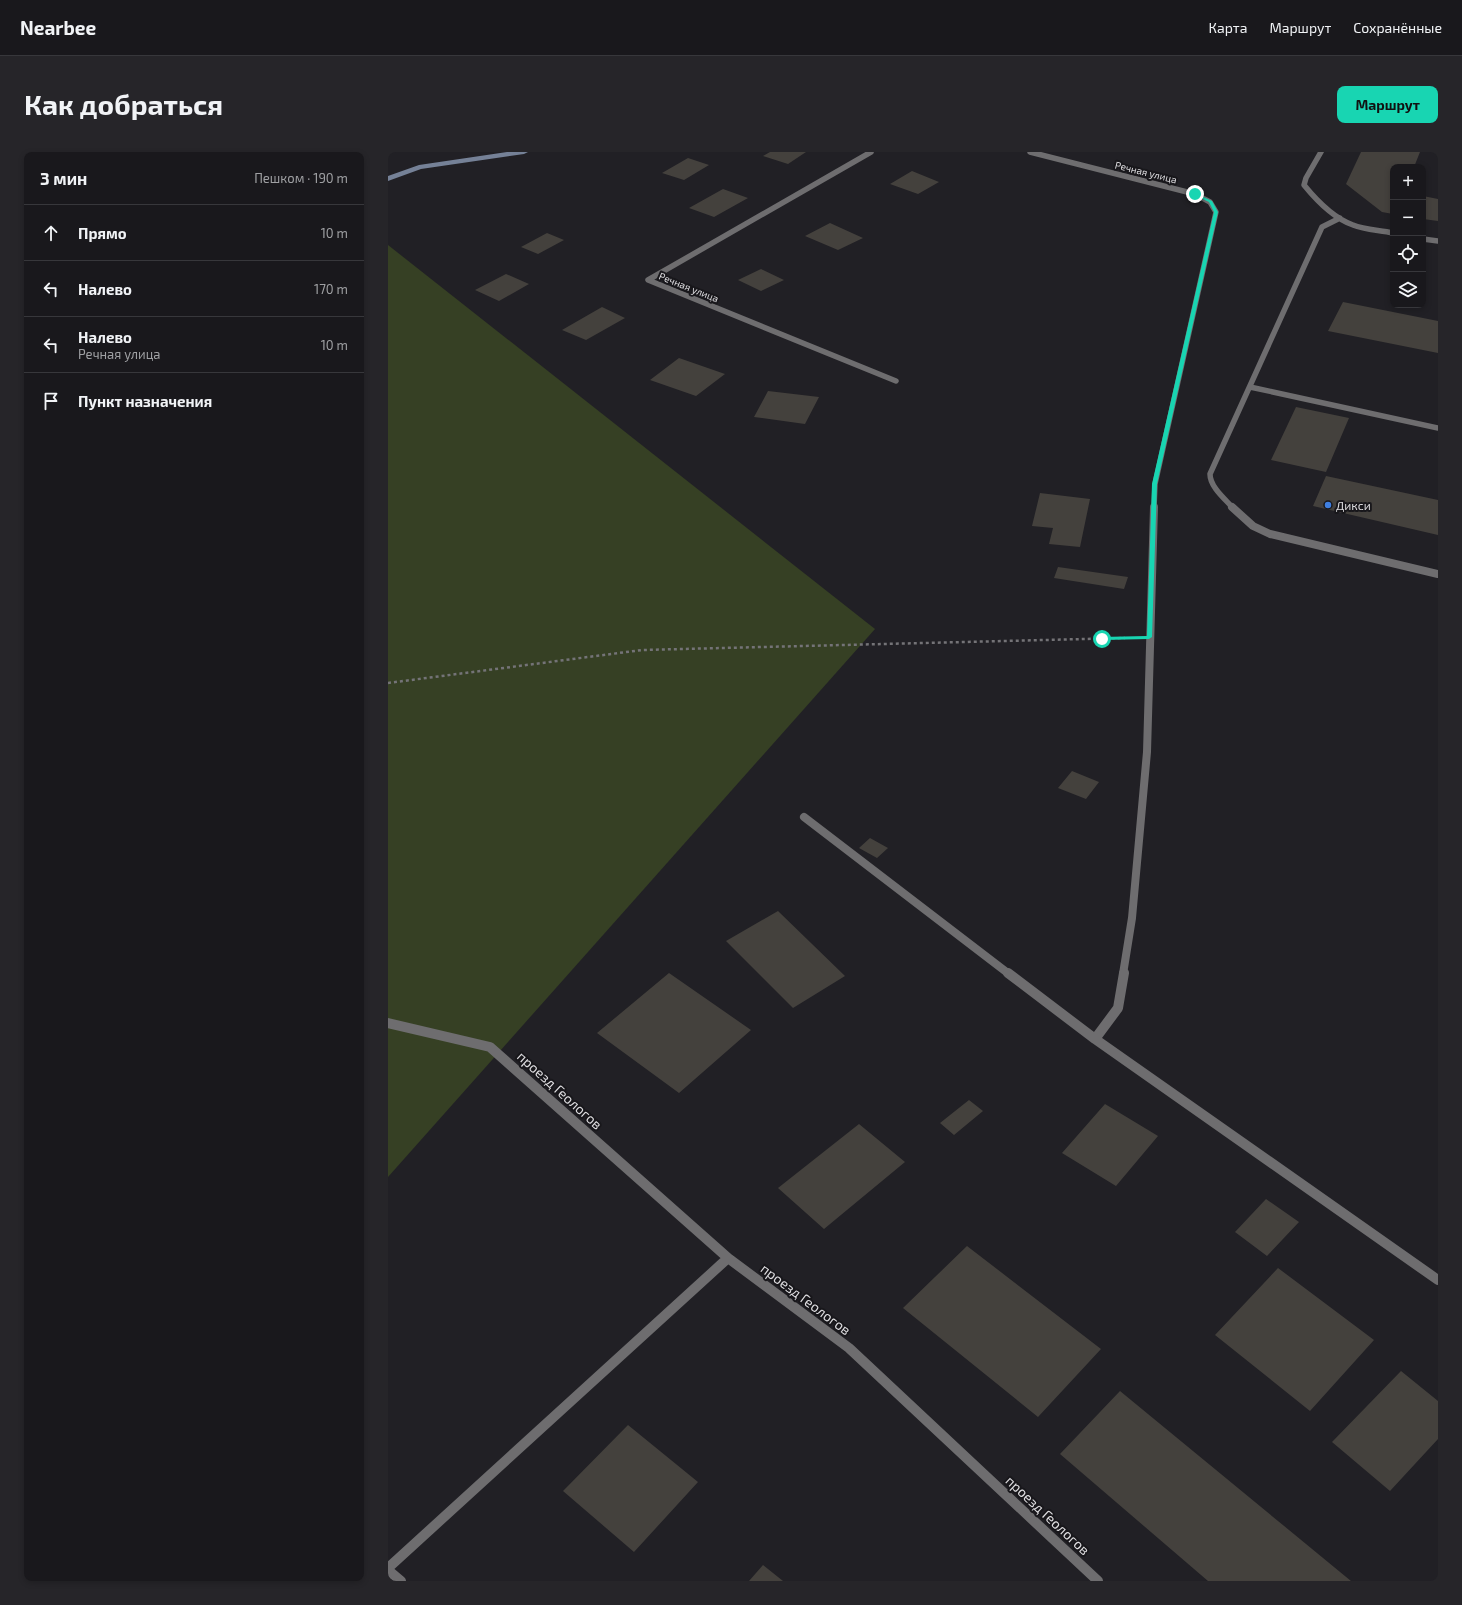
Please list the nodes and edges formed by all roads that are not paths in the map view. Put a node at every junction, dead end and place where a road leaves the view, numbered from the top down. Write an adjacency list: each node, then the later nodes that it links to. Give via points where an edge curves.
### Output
1 (871, 152): 8 (street, Речная улица, via 648,280)
2 (1030, 152): 14 (street, Речная улица, via 1195,194 1210,202 1216,212 1155,484 1147,752 1132,918 1118,1008)
3 (1321, 152): 4 (street, via 1304,185)
4 (1340, 218): 5 (street, via 1351,224); 9 (street, via 1322,227)
5 (1390, 232)
6 (1426, 239): 7 (street)
7 (1438, 241)
8 (896, 381)
9 (1250, 387): 10 (street); 11 (street, via 1210,474 1213,485 1245,521 1270,534)
10 (1438, 428)
11 (1438, 574)
12 (804, 817): 14 (street)
13 (388, 1023): 15 (street, проезд Геологов, via 490,1046)
14 (1095, 1039): 16 (street)
15 (728, 1258): 17 (street); 19 (street, проезд Геологов, via 849,1348)
16 (1438, 1280)
17 (388, 1569): 18 (street)
18 (401, 1581)
19 (1098, 1581)

